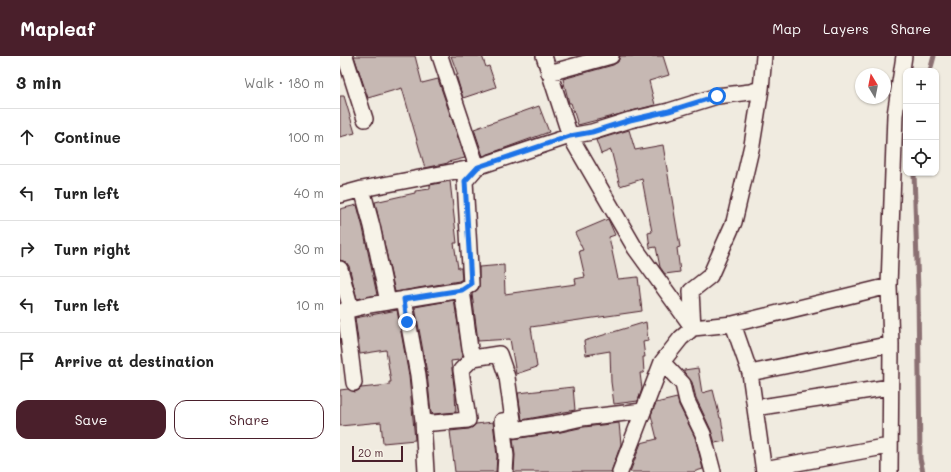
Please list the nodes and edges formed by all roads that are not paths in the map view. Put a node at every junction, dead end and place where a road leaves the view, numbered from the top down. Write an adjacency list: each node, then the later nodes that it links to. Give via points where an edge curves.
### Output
1 (345, 56): 9 (street)
2 (440, 56): 11 (street)
3 (544, 56): 7 (street)
4 (611, 56): 7 (street)
5 (764, 56): 8 (street)
6 (904, 56): 15 (street, via 895,115)
7 (549, 73): 10 (street)
8 (761, 89): 10 (street, via 717,96); 21 (street, via 752,145 734,222 710,276 691,291)
9 (365, 119)
10 (570, 136): 11 (street); 21 (street, via 635,248)
11 (478, 167): 12 (street); 16 (street, via 465,181 471,284)
12 (362, 189): 13 (street); 18 (street)
13 (340, 195)
14 (340, 269): 19 (street)
15 (889, 286): 20 (street); 22 (street)
16 (462, 290): 17 (street); 23 (street)
17 (404, 299): 18 (street); 31 (street, via 418,375)
18 (388, 302): 19 (street)
19 (345, 310): 26 (street)
20 (733, 324): 21 (street); 25 (street)
21 (693, 328): 24 (street, via 681,338)
22 (891, 344): 25 (street); 27 (street)
23 (472, 358): 30 (street, via 499,354 507,377); 31 (street, via 461,370 468,420 433,423)
24 (662, 362): 29 (street); 37 (street, via 683,384 687,401 703,434)
25 (750, 373): 28 (street)
26 (354, 383)
27 (890, 387): 28 (street); 32 (street)
28 (755, 408): 33 (street)
29 (643, 411): 30 (street, via 514,430); 36 (street)
30 (513, 420): 35 (street, via 502,421)
31 (423, 421): 34 (street)
32 (889, 446): 33 (street); 38 (street)
33 (764, 471)
34 (426, 472)
35 (505, 472)
36 (620, 472)
37 (713, 472)
38 (890, 472)

